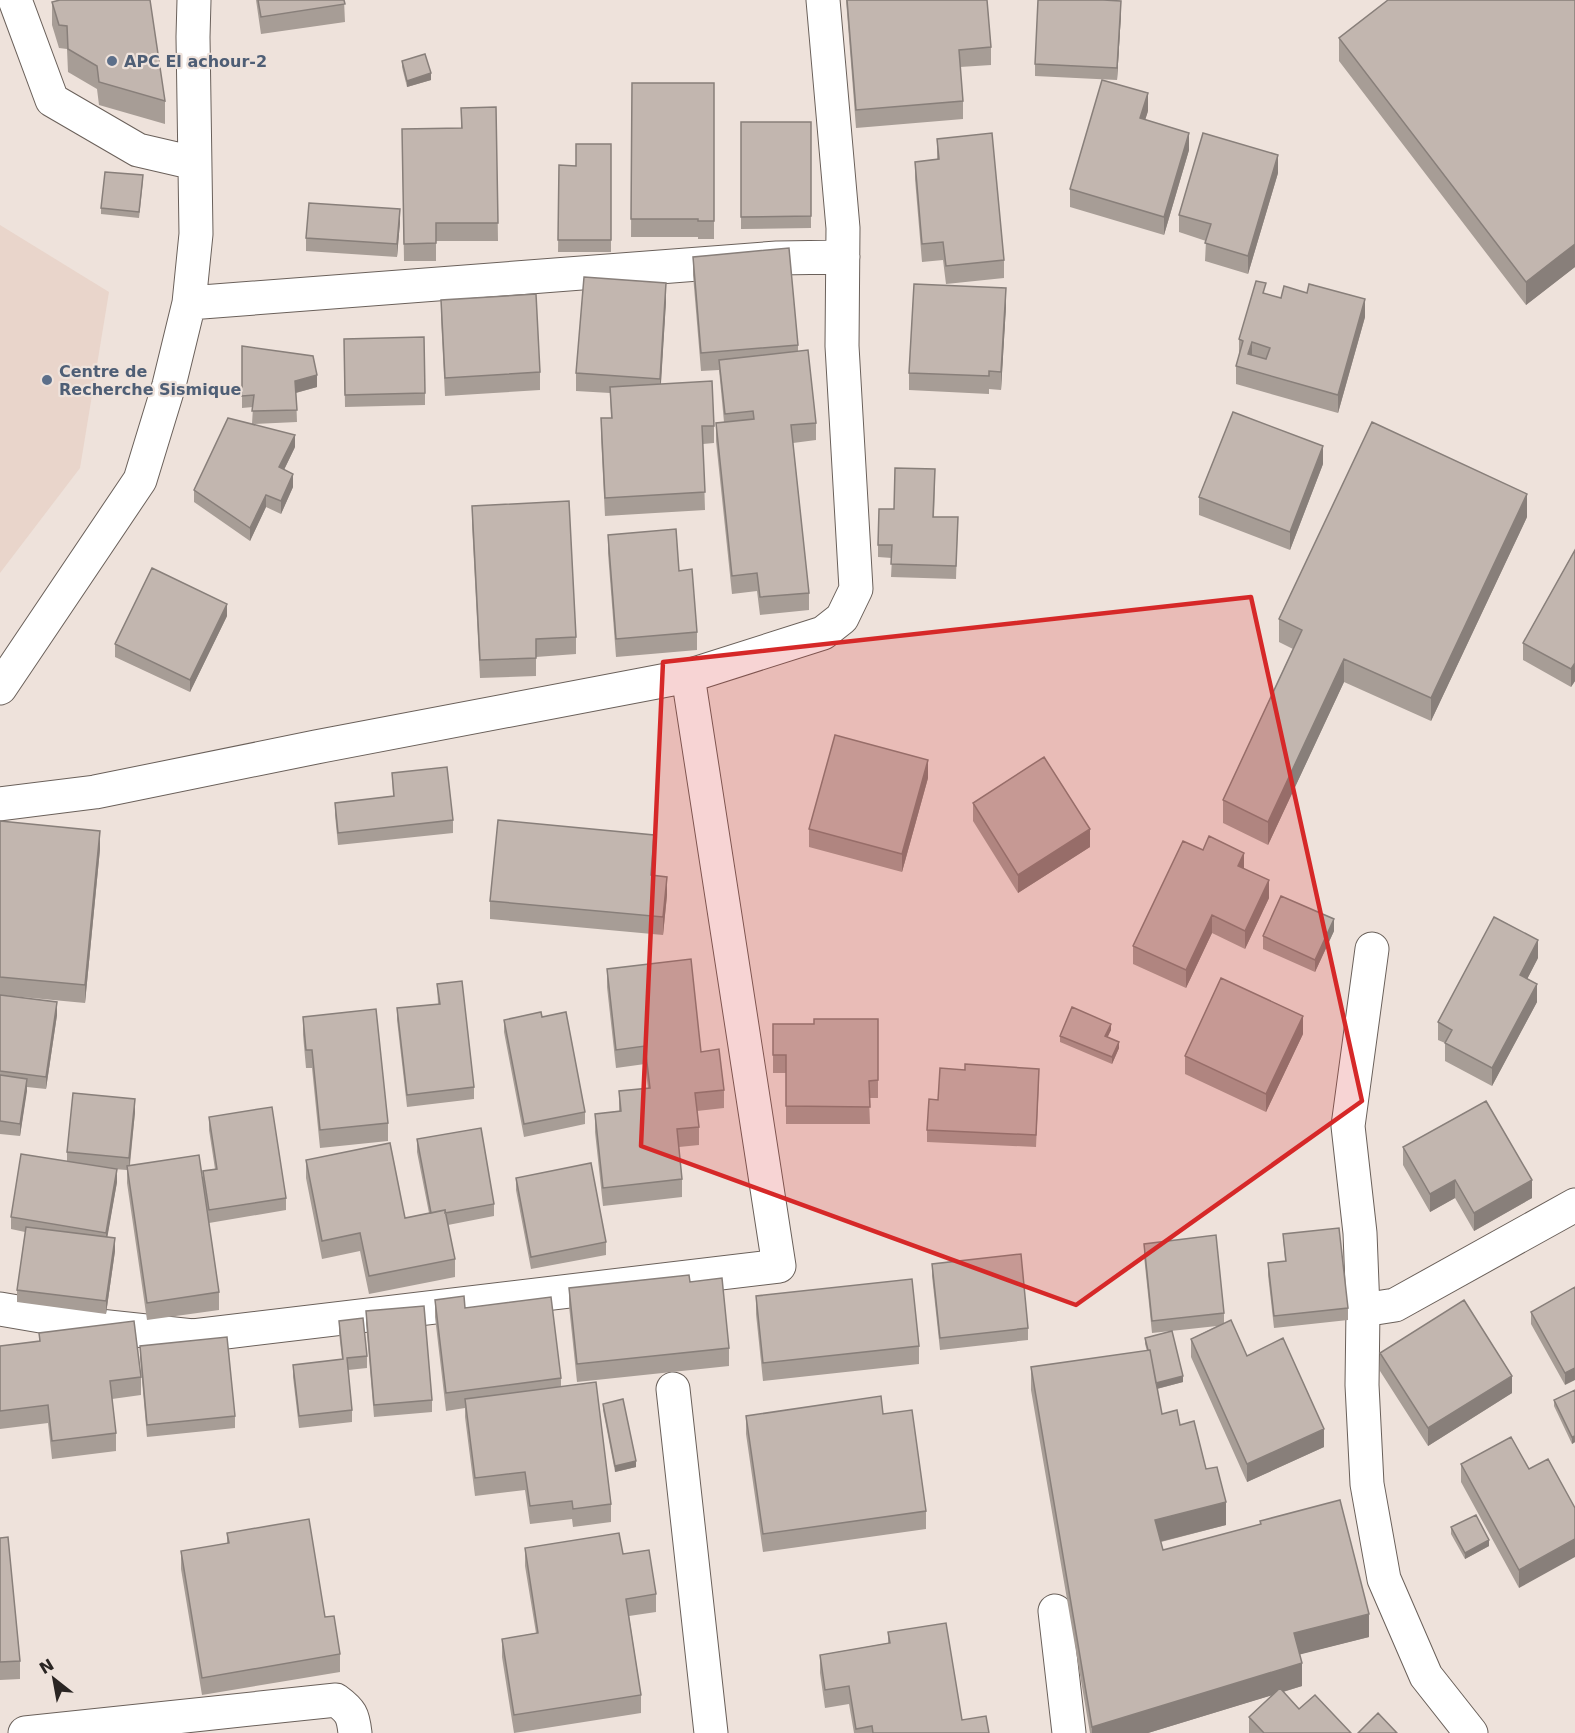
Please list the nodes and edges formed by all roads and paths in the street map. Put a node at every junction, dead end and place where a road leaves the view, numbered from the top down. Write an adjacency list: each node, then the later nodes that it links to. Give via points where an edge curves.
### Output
1 (15, 0): 4 (street, via 52,100 138,150)
2 (194, 0): 4 (street)
3 (823, 0): 5 (street)
4 (194, 163): 6 (street, via 196,234)
5 (843, 257): 6 (street, via 777,258); 7 (street, via 842,346 856,588 842,618 823,633)
6 (189, 303): 8 (street, via 140,480)
7 (688, 676): 9 (street, via 95,792); 12 (street, via 779,1266 193,1336 99,1326)
8 (0, 688)
9 (0, 804)
10 (1372, 949): 13 (street, via 1348,1126 1360,1233)
11 (1575, 1205): 13 (street, via 1395,1305)
12 (0, 1309)
13 (1363, 1310): 20 (street, via 1367,1484 1384,1579 1426,1676)
14 (673, 1389): 18 (street)
15 (1055, 1611): 19 (street)
16 (25, 1733): 17 (street, via 336,1700 353,1717)
17 (355, 1733)
18 (711, 1733)
19 (1069, 1733)
20 (1471, 1733)

